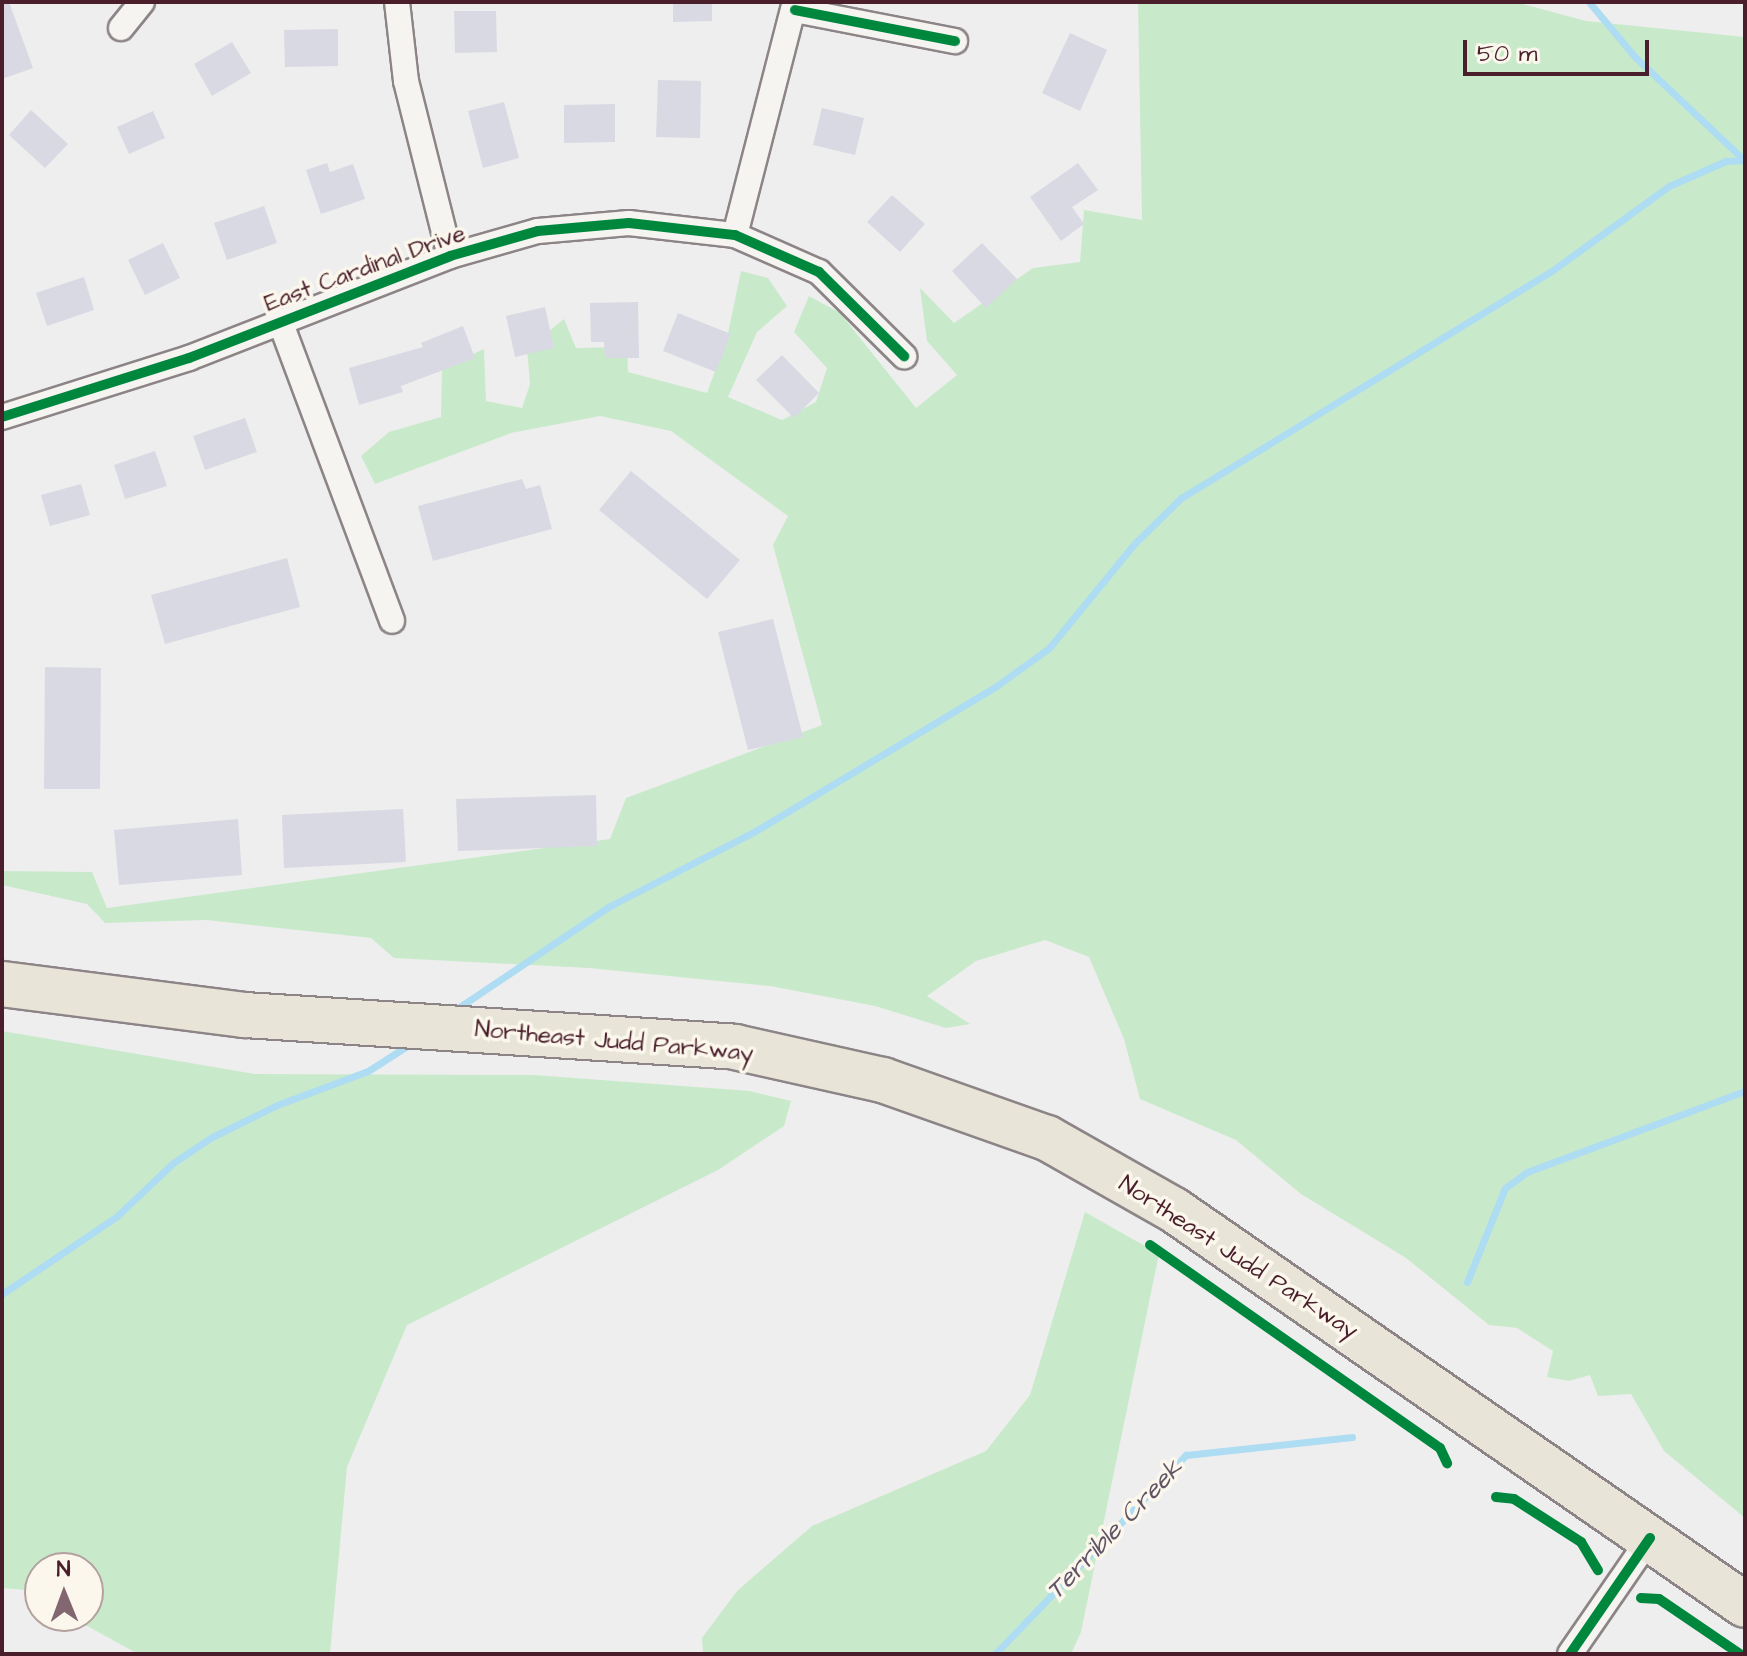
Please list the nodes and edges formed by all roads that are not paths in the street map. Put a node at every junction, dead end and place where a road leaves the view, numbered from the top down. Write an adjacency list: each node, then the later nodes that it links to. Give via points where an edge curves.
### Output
1 (142, 2): 4 (street)
2 (397, 2): 7 (street, via 406,81)
3 (795, 6): 5 (street); 6 (street)
4 (121, 28)
5 (955, 41)
6 (735, 235): 7 (street, East Cardinal Drive, via 629,223 538,231); 9 (street, East Cardinal Drive, via 819,272)
7 (450, 256): 8 (street, East Cardinal Drive)
8 (280, 321): 10 (street, East Cardinal Drive, via 189,358); 11 (street)
9 (904, 356)
10 (2, 417)
11 (392, 621)
12 (2, 984): 13 (highway, Northeast Judd Parkway, via 245,1015 735,1047 883,1080 1047,1138 1174,1210)
13 (1650, 1538): 14 (highway, Northeast Judd Parkway); 15 (street)
14 (1745, 1605)
15 (1570, 1654)

